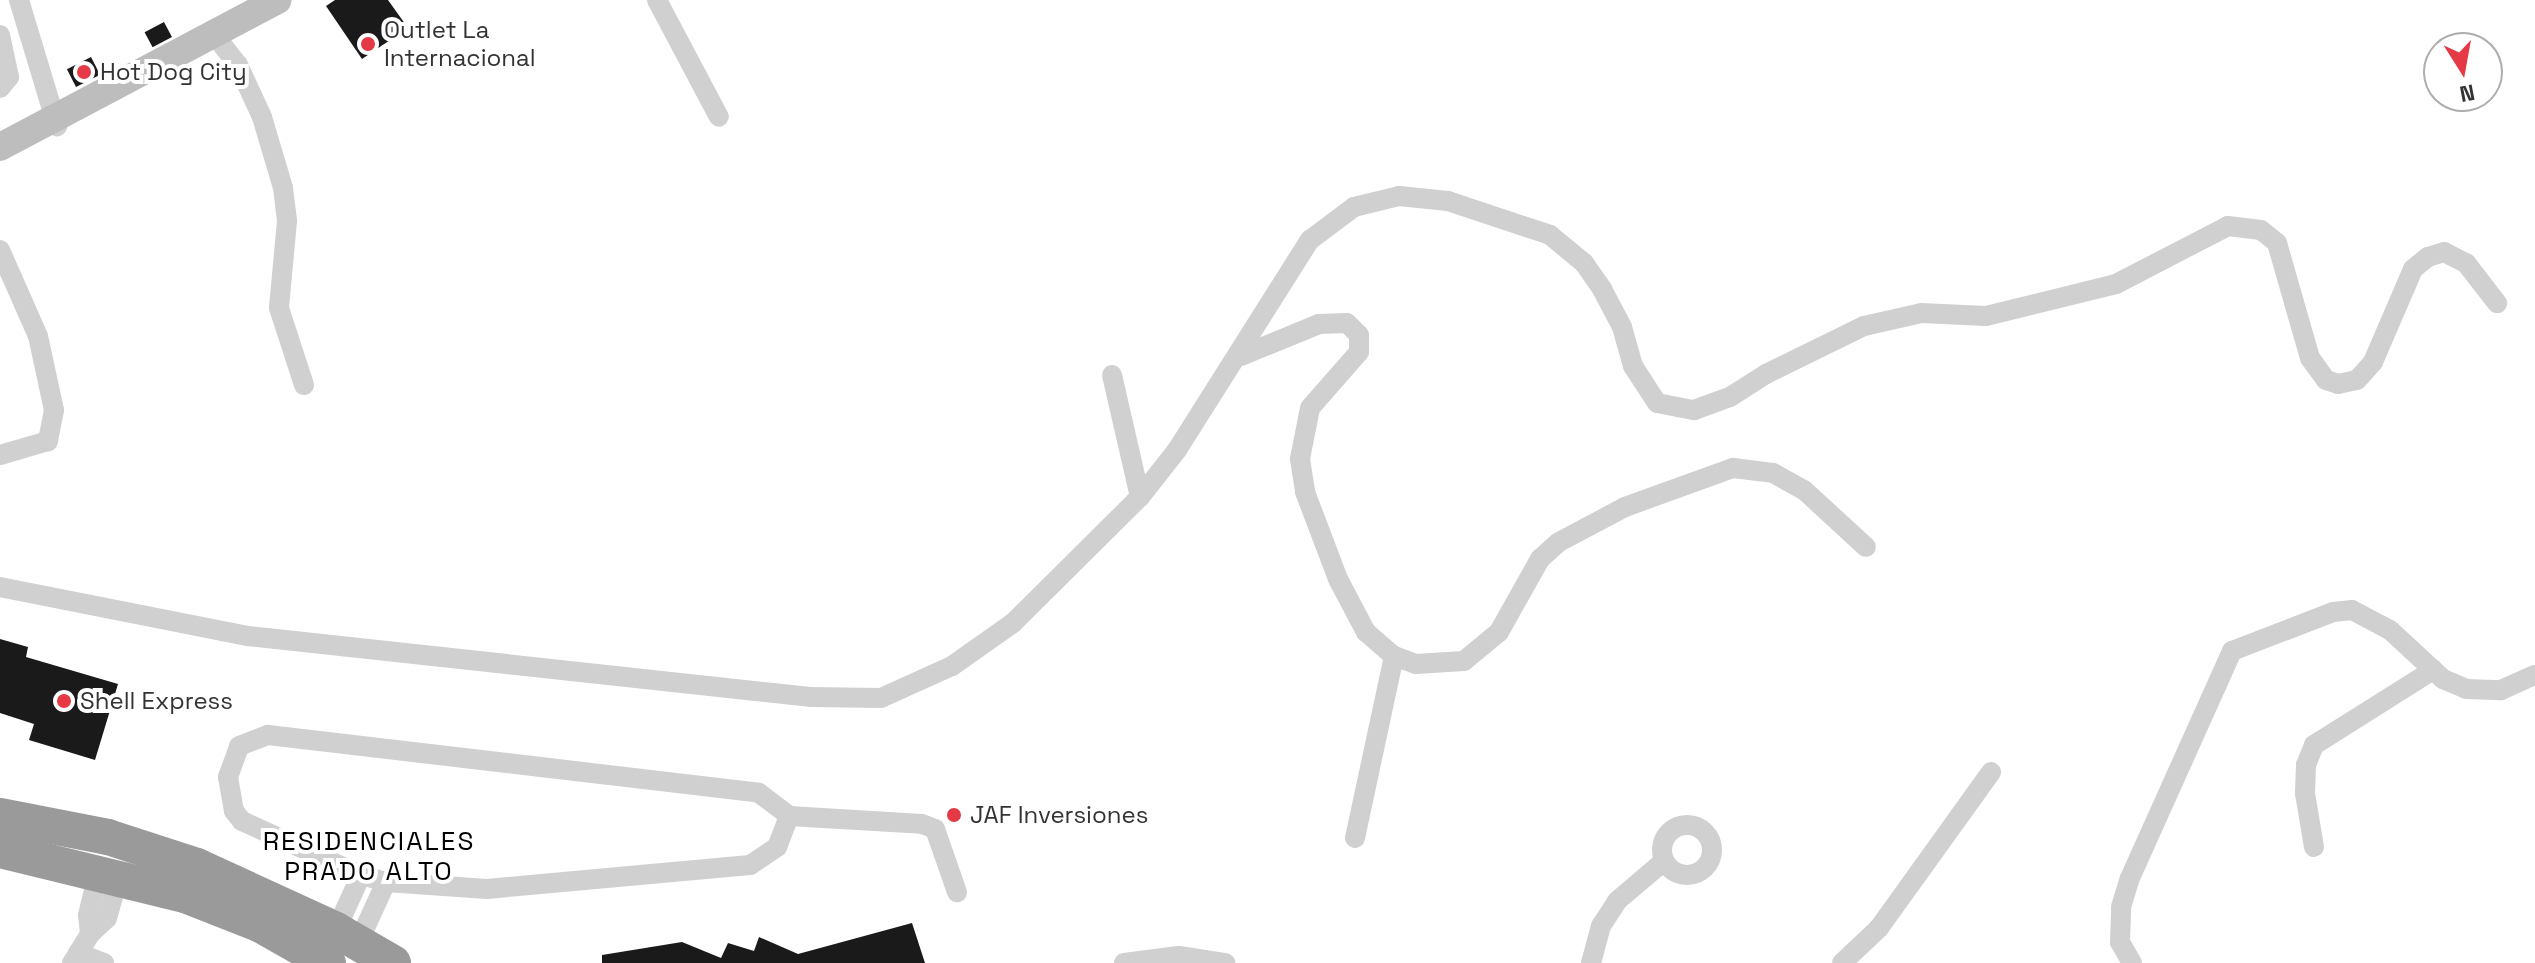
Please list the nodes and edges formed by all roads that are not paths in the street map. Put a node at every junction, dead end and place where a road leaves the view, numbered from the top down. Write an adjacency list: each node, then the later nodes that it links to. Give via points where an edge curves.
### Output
1 (19, 0): 9 (street)
2 (278, 0): 4 (main road)
3 (657, 0): 8 (street)
4 (213, 33): 7 (main road); 17 (street, via 238,65 262,117 283,188 287,221 279,308)
5 (0, 35): 6 (street, via 9,77)
6 (0, 88)
7 (115, 89): 9 (main road); 12 (main road, via 79,123)
8 (719, 117)
9 (55, 121): 10 (main road); 11 (main road)
10 (0, 147)
11 (0, 157)
12 (0, 167)
13 (0, 250): 18 (street, via 38,336 54,410 48,441)
14 (2497, 303): 15 (street, via 2466,263 2444,252 2428,257 2413,269 2373,362 2357,380 2338,384 2326,380 2310,358 2277,243 2261,230 2228,226 2116,284 1986,316 1921,313 1864,326 1730,397 1694,410 1657,403 1633,366 1622,327 1602,289 1584,263 1550,235 1448,201 1399,196 1354,207 1310,240)
15 (1241, 356): 19 (street); 22 (street, via 1319,324 1347,323 1356,328 1359,352 1310,408 1300,459 1305,492 1338,579 1366,632)
16 (1112, 375): 19 (street)
17 (304, 385)
18 (0, 455)
19 (1140, 497): 21 (street, via 1013,623 952,666 881,698 810,697 248,636)
20 (1866, 547): 22 (street, via 1804,490 1773,473 1733,468 1625,507 1559,542 1540,559 1499,632 1464,661 1416,664)
21 (0, 587)
22 (1394, 656): 28 (street)
23 (2433, 670): 24 (street, via 2443,679 2485,693); 29 (street, via 2314,745 2306,765 2305,793); 44 (street, via 2390,630 2352,610 2333,612 2232,651 2130,878 2121,907 2120,942)
24 (2535, 675)
25 (1991, 772): 43 (street, via 1879,928)
26 (0, 816): 36 (highway, via 108,837 197,866)
27 (789, 816): 32 (street, via 759,793 268,735 239,746 228,777 234,811 242,821); 34 (street, via 777,847 750,865 487,889); 35 (street, via 935,829)
28 (1355, 838)
29 (2314, 847)
30 (0, 850): 33 (highway)
31 (1664, 861): 42 (street, via 1617,901 1601,926)
32 (361, 875): 34 (street); 36 (street)
33 (108, 876): 36 (highway); 37 (street, via 88,915 90,934)
34 (386, 882): 36 (street)
35 (957, 892)
36 (341, 945): 39 (highway)
37 (75, 958): 38 (street)
38 (104, 963)
39 (393, 963)
40 (1124, 963): 41 (street, via 1179,956)
41 (1225, 963)
42 (1591, 963)
43 (1842, 963)
44 (2132, 963)

